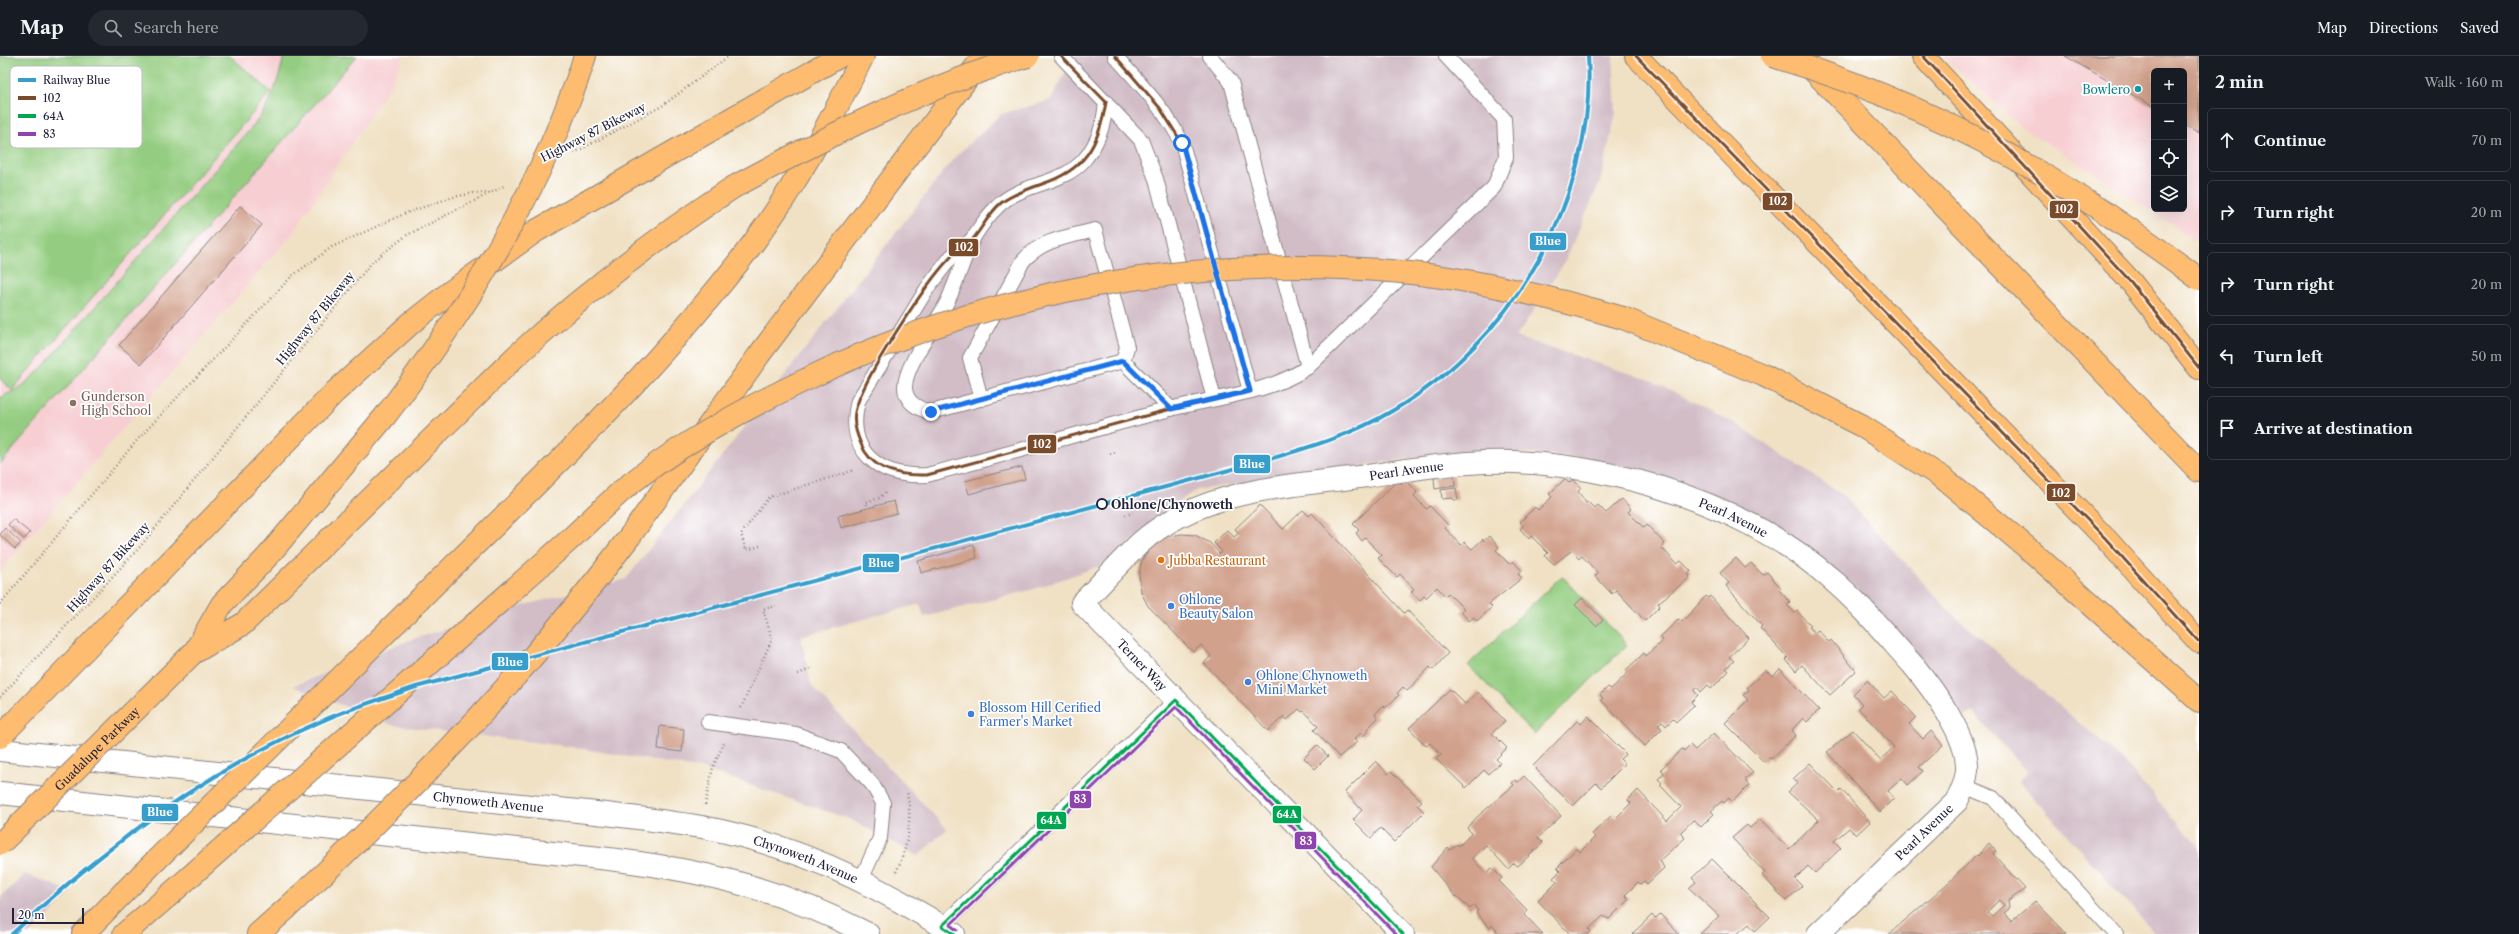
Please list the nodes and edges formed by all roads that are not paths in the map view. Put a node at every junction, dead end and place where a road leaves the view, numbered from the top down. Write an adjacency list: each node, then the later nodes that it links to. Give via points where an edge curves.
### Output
1 (585, 56): 27 (highway, bridge, via 563,119 520,210 498,250 429,359 321,495 222,604)
2 (840, 56): 31 (highway, via 536,231 453,290 379,351 335,392)
3 (863, 56): 38 (highway, bridge, via 812,152 783,199 754,241 670,345 596,423)
4 (984, 56): 40 (highway, bridge, via 759,355 630,536 572,609 475,721 369,831)
5 (1028, 56): 27 (highway, bridge, via 992,66 791,156 732,188 627,261 516,356 243,624)
6 (1060, 56): 14 (lane)
7 (1115, 56): 20 (lane, via 1158,103 1182,143)
8 (1210, 56): 18 (lane, via 1231,82)
9 (1446, 56): 18 (lane, via 1504,119 1506,157 1494,187)
10 (1636, 56): 26 (highway, via 2105,538)
11 (1772, 56): 16 (highway, bridge, via 1904,102 2006,152 2089,201)
12 (1799, 56): 24 (highway)
13 (1923, 56): 19 (highway, via 2131,282)
14 (1106, 102): 15 (lane, via 1103,127 1096,144 1073,171 1014,195 998,205 983,222); 22 (lane, via 1141,140 1156,179)
15 (973, 239): 21 (lane, via 949,299 907,374 905,389 914,405 931,412); 23 (lane, via 950,257 928,287 858,401 855,412 857,437 872,461 893,473 908,476 927,475)
16 (2199, 278)
17 (1123, 361): 21 (lane); 21 (lane, via 1127,347 1095,230 1042,244 1032,250 1023,261 970,358); 23 (lane)
18 (1308, 367): 20 (lane, via 1289,379)
19 (2199, 368)
20 (1250, 391): 22 (lane)
21 (981, 399)
22 (1214, 399): 23 (lane)
23 (1171, 409)
24 (2199, 471)
25 (1082, 603): 28 (street, Terner Way); 33 (street, Pearl Avenue, via 1141,543 1171,523 1219,500 1257,490 1469,462 1538,464 1636,480 1671,491 1756,527 1794,550 1829,577 1868,614 1925,680 1947,714 1963,749 1967,768)
26 (2199, 642)
27 (193, 653): 35 (highway, Guadalupe Parkway, bridge)
28 (1176, 700): 37 (lane); 42 (street, Terner Way)
29 (2199, 701): 39 (highway, bridge, via 2030,550 1943,478 1860,425 1763,374 1623,318 1559,300 1477,283 1402,272 1326,267 1254,267 1172,273 1088,286 1007,303 913,333 846,360 780,392 706,433 630,484)
30 (708, 722): 36 (lane, via 796,734 841,751 872,784 883,803 880,838)
31 (0, 737)
32 (0, 750): 36 (street, Chynoweth Avenue, via 598,813 702,828 808,857)
33 (1964, 786): 43 (street, Pearl Avenue, via 1957,801); 44 (lane, via 1993,798)
34 (0, 794): 41 (street, via 600,858 695,871 745,883 795,900)
35 (0, 844)
36 (861, 880): 37 (street, Chynoweth Avenue, via 912,906)
37 (948, 930)
38 (83, 934)
39 (124, 934)
40 (258, 934)
41 (868, 934)
42 (1403, 934)
43 (1818, 934)
44 (2116, 934)

